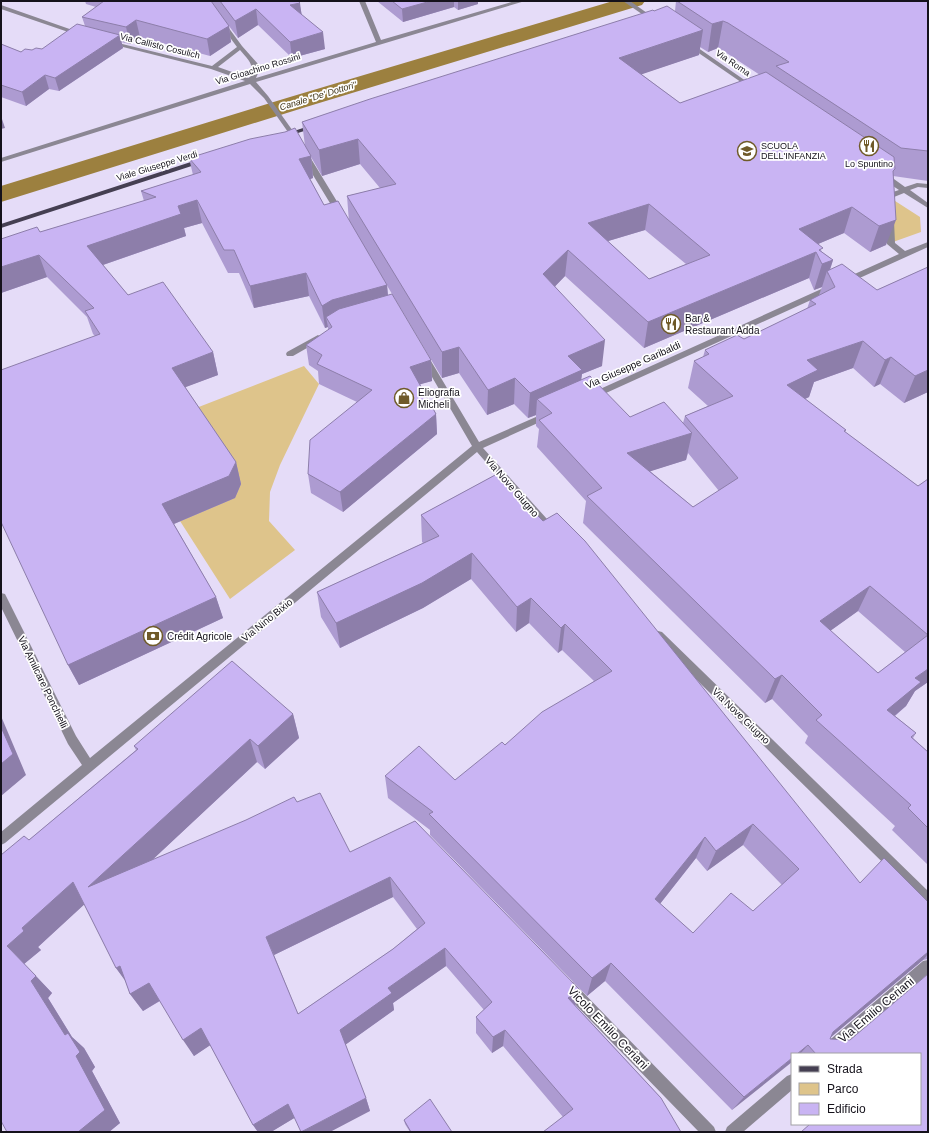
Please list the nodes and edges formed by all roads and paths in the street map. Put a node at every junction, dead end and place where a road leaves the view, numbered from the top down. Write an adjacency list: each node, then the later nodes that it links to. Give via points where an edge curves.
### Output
1 (206, 1): 12 (street)
2 (362, 1): 11 (street)
3 (522, 1): 11 (street, Via Gioachino Rossini)
4 (626, 1): 6 (street)
5 (1, 7): 8 (street)
6 (656, 20): 7 (main road)
7 (644, 21)
8 (85, 36)
9 (100, 40): 13 (street, Via Callisto Cosulich)
10 (684, 41): 15 (street, Via Roma)
11 (379, 42): 14 (street, Via Gioachino Rossini)
12 (240, 47): 13 (street); 14 (street, via 255,64 256,71)
13 (213, 68): 14 (street, Via Callisto Cosulich)
14 (251, 81): 17 (street, Via Callisto Cosulich); 20 (street, Via Gioachino Rossini)
15 (762, 94)
16 (322, 124): 17 (main road)
17 (292, 133): 18 (main road); 25 (street)
18 (277, 138)
19 (209, 159): 26 (main road, Viale Giuseppe Verdi)
20 (1, 160)
21 (878, 172): 23 (street)
22 (928, 186): 23 (street, via 917,184)
23 (904, 190): 24 (street); 28 (street, via 890,196 890,244)
24 (928, 206)
25 (344, 222)
26 (1, 226)
27 (928, 244): 28 (street, Via Giuseppe Garibaldi)
28 (904, 254): 32 (street, Via Giuseppe Garibaldi)
29 (324, 334): 31 (street)
30 (420, 349): 34 (street, Via Nove Giugno)
31 (290, 354)
32 (586, 398)
33 (557, 411): 34 (street)
34 (478, 447): 35 (street, Via Nove Giugno); 38 (street, Via Nino Bixio)
35 (554, 532)
36 (1, 597): 38 (street, Via Amilcare Ponchielli, via 72,740)
37 (650, 626): 40 (street, Via Nove Giugno)
38 (88, 766): 39 (street, Via Nino Bixio)
39 (1, 839)
40 (928, 899)
41 (928, 966): 43 (street, Via Emilio Ceriani)
42 (560, 980): 45 (street, Vicolo Emilio Ceriani)
43 (825, 1053)
44 (791, 1082): 46 (street)
45 (709, 1132)
46 (732, 1132)

